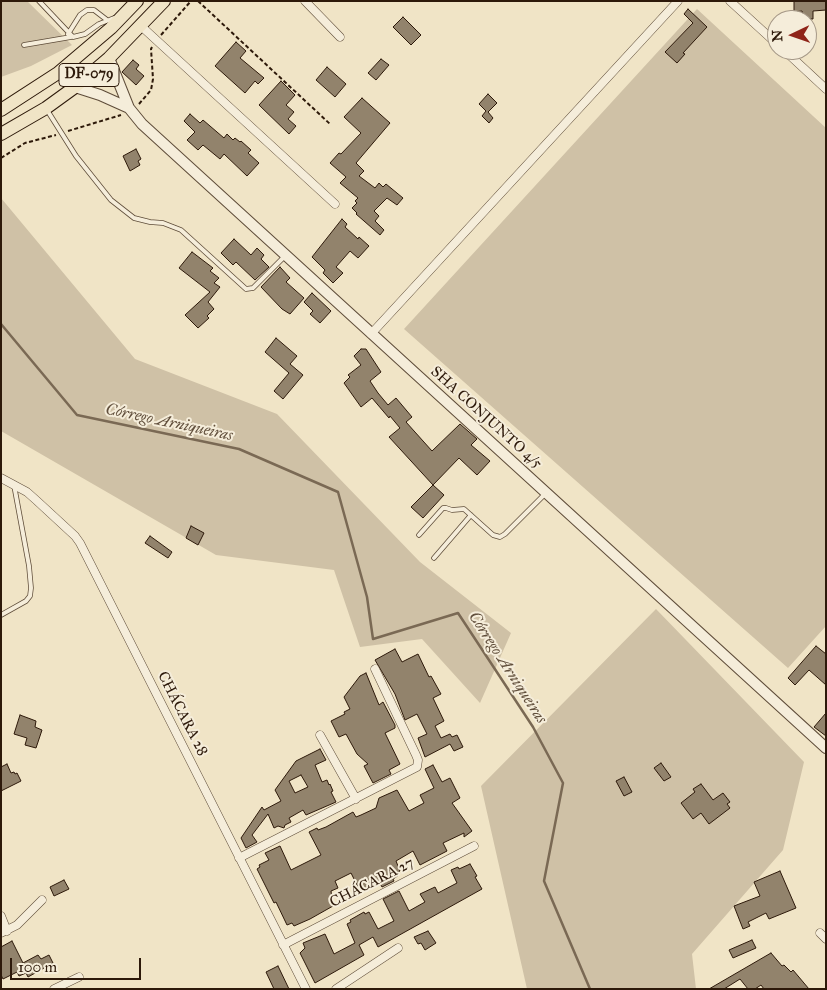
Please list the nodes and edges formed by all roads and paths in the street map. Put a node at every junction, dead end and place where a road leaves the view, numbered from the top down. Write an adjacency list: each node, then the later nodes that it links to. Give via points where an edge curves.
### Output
1 (39, 1): 11 (lane)
2 (137, 1): 8 (main road, DF-079)
3 (164, 1): 10 (main road, DF-079)
4 (198, 1): 22 (path)
5 (305, 1): 13 (street)
6 (678, 1): 26 (street)
7 (730, 1): 12 (street)
8 (124, 15): 9 (lane); 21 (main road, DF-079, via 58,72)
9 (107, 20): 11 (lane, via 85,34); 11 (lane, via 94,10 88,10 80,15)
10 (141, 26): 15 (main road, DF-079); 24 (street)
11 (70, 35): 14 (lane)
12 (767, 35)
13 (340, 37)
14 (24, 45)
15 (109, 58): 17 (main road, DF-079); 20 (street, SHA CONJUNTO 4/5)
16 (795, 60): 18 (street)
17 (75, 87): 19 (main road, DF-079); 20 (street, SHA CONJUNTO 4/5)
18 (826, 89)
19 (46, 108): 23 (main road, DF-079); 25 (lane, via 76,156 111,200 134,218 181,230 246,289 258,284)
20 (129, 108): 25 (street, SHA CONJUNTO 4/5, via 142,124)
21 (1, 110)
22 (330, 124)
23 (1, 134)
24 (335, 204)
25 (285, 256): 26 (street, SHA CONJUNTO 4/5)
26 (371, 334): 29 (street, SHA CONJUNTO 4/5)
27 (1, 478): 28 (street, CHÁCARA 28)
28 (14, 485): 33 (lane, via 31,588 26,602); 39 (street, CHÁCARA 28, via 36,500 78,540)
29 (546, 493): 30 (lane, via 500,537 493,535); 36 (street, SHA CONJUNTO 4/5)
30 (471, 515): 31 (lane, via 464,509 443,508); 32 (lane)
31 (419, 535)
32 (434, 558)
33 (1, 615)
34 (375, 669): 37 (street, via 418,764 411,771)
35 (320, 735): 37 (street)
36 (826, 748)
37 (356, 799): 39 (street)
38 (474, 846): 43 (street, CHÁCARA 27)
39 (240, 858): 43 (street, CHÁCARA 28)
40 (42, 900): 42 (street, via 25,919)
41 (1, 916): 42 (street)
42 (4, 932)
43 (283, 946): 47 (street, CHÁCARA 28)
44 (398, 948): 48 (street)
45 (79, 977): 46 (street)
46 (54, 989)
47 (306, 989)
48 (336, 989)

